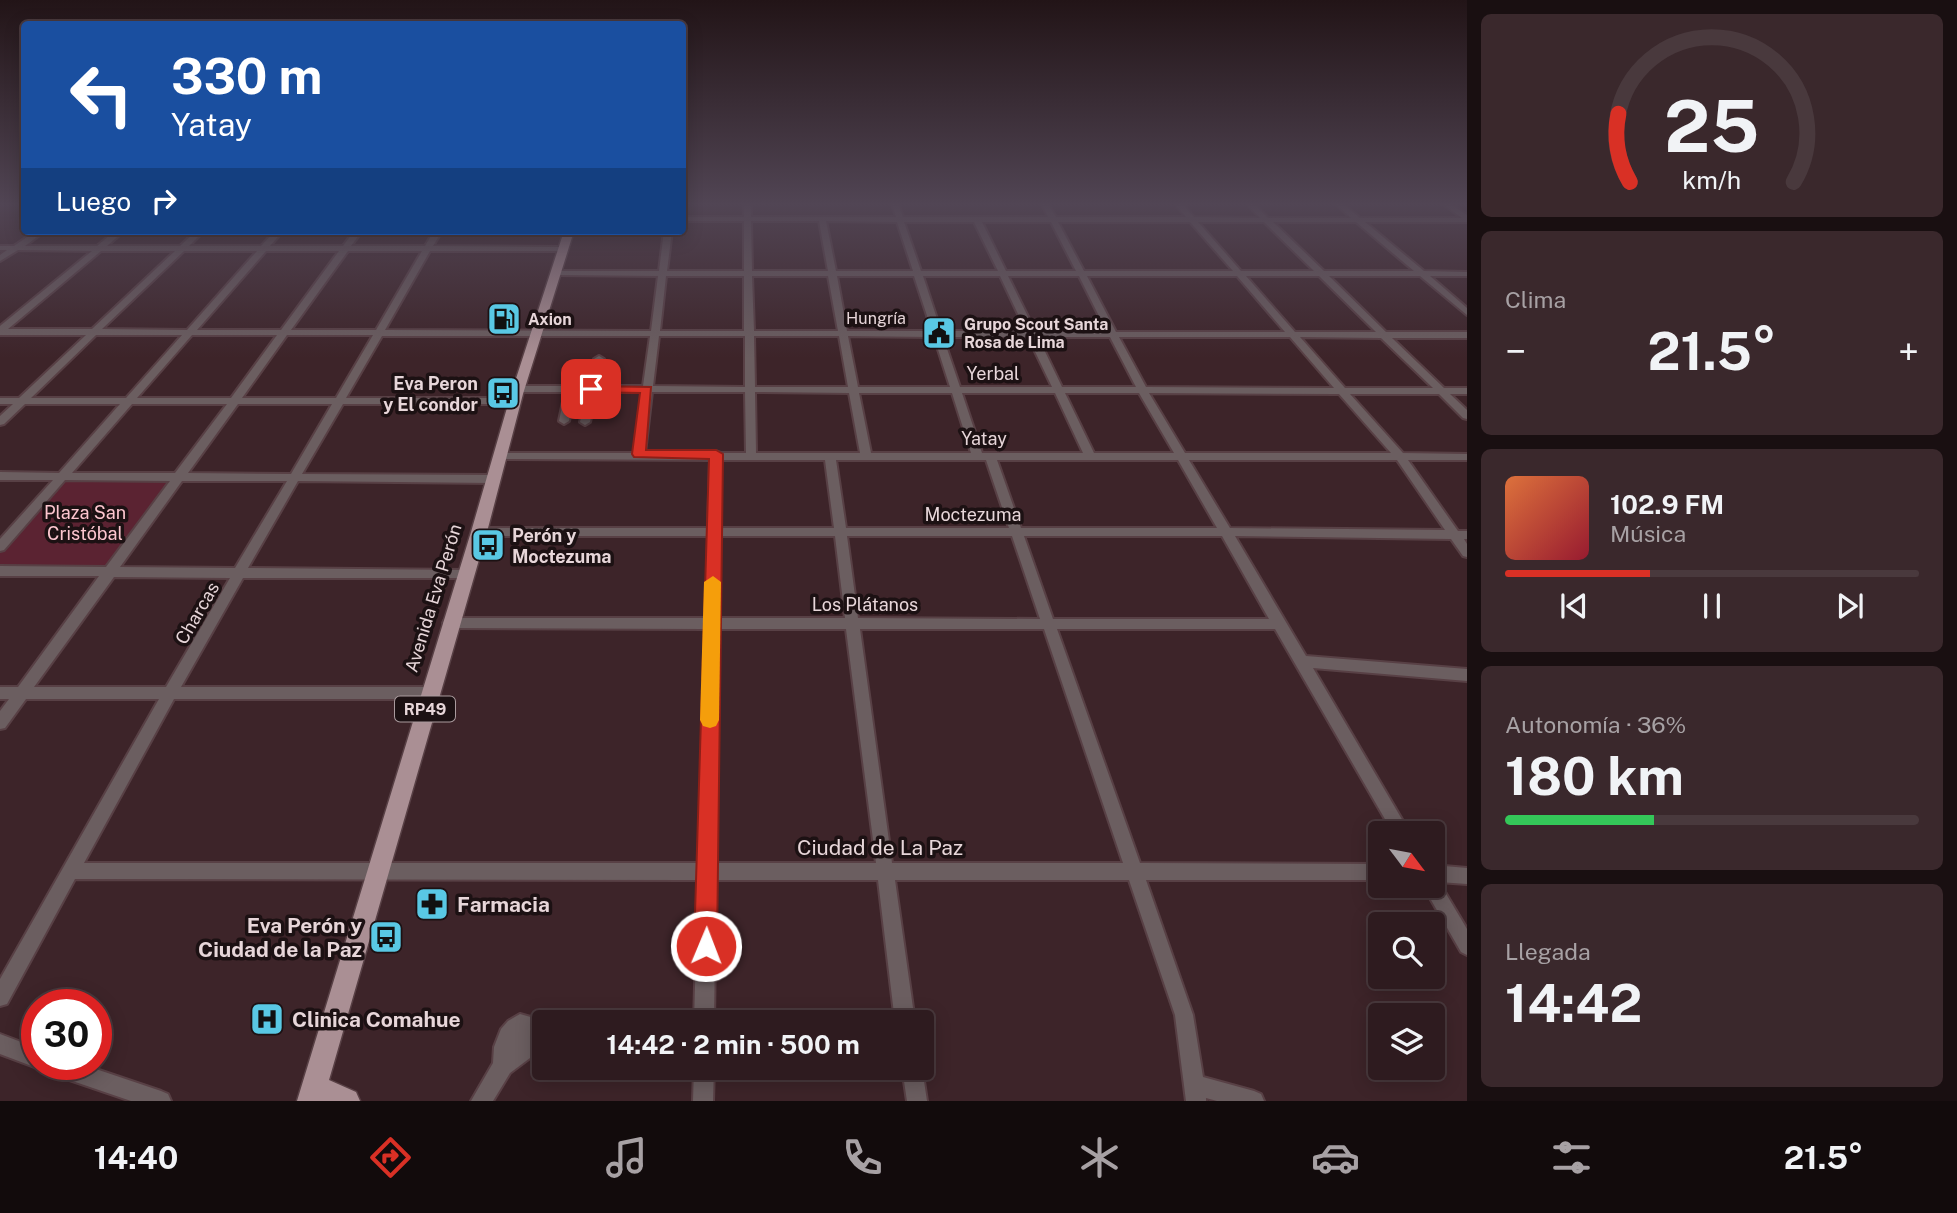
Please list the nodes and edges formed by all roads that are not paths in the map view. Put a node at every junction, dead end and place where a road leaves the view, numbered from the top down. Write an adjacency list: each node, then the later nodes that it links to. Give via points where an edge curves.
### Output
1 (90, 255): 28 (street)
2 (174, 255): 30 (street)
3 (256, 255): 29 (street)
4 (340, 255): 31 (street)
5 (423, 255): 32 (street, Charcas)
6 (562, 255): 17 (main road, Avenida Eva Perón / RP49)
7 (664, 255): 16 (street)
8 (747, 255): 18 (street)
9 (829, 255): 19 (street)
10 (911, 255): 20 (street)
11 (995, 255): 21 (street)
12 (1072, 255): 22 (street)
13 (1223, 255): 23 (street)
14 (1303, 255): 24 (street)
15 (1400, 255): 25 (street)
16 (662, 272): 17 (street); 18 (street); 34 (street)
17 (556, 273): 33 (main road, Avenida Eva Perón / RP49)
18 (747, 273): 19 (street); 35 (street)
19 (832, 273): 20 (street); 36 (street)
20 (916, 273): 21 (street); 37 (street)
21 (1003, 273): 22 (street); 38 (street)
22 (1081, 273): 23 (street); 39 (street)
23 (1238, 273): 24 (street); 40 (street)
24 (1321, 274): 25 (street); 41 (street)
25 (1422, 274): 26 (street); 27 (street)
26 (1467, 274)
27 (1467, 312)
28 (0, 331): 30 (street, Hungría)
29 (190, 331): 30 (street, Hungría); 31 (street, Hungría); 59 (street)
30 (96, 332): 57 (street)
31 (284, 332): 32 (street, Hungría); 60 (street)
32 (380, 332): 33 (street, Hungría); 58 (street, Charcas)
33 (537, 333): 34 (street, Hungría); 55 (main road, Avenida Eva Perón / RP49)
34 (654, 333): 35 (street, Hungría); 46 (street)
35 (749, 333): 36 (street, Hungría); 47 (street)
36 (843, 334): 37 (street, Hungría); 48 (street)
37 (937, 334): 38 (street, Hungría); 49 (street)
38 (1031, 334): 39 (street, Hungría); 50 (street)
39 (1111, 334): 40 (street, Hungría); 51 (street)
40 (1292, 335): 41 (street, Hungría); 52 (street)
41 (1383, 335): 42 (street, Hungría); 53 (street)
42 (1467, 335)
43 (599, 359): 45 (street)
44 (571, 389): 45 (street, Yerbal); 55 (street, Yerbal); 62 (street)
45 (591, 389): 46 (street, Yerbal); 64 (street)
46 (647, 389): 47 (street, Yerbal); 65 (street)
47 (751, 390): 48 (street, Yerbal); 67 (street)
48 (853, 390): 49 (street, Yerbal); 71 (street)
49 (955, 390): 50 (street, Yerbal); 69 (street)
50 (1058, 391): 51 (street, Yerbal); 72 (street)
51 (1143, 391): 52 (street, Yerbal); 73 (street)
52 (1343, 391): 53 (street, Yerbal); 74 (street)
53 (1442, 391): 54 (street, Yerbal); 61 (street)
54 (1467, 391)
55 (517, 395): 58 (street, Yerbal); 70 (main road, Avenida Eva Perón / RP49)
56 (0, 401): 57 (street, Yerbal)
57 (22, 401): 59 (street, Yerbal); 63 (street)
58 (340, 401): 60 (street, Yerbal); 79 (street, Charcas)
59 (127, 402): 60 (street, Yerbal); 77 (street)
60 (231, 402): 78 (street)
61 (1467, 416)
62 (564, 421)
63 (0, 422)
64 (585, 422)
65 (639, 454): 66 (street, Yatay); 70 (street, Yatay)
66 (716, 454): 67 (street, Yatay); 81 (street)
67 (751, 454): 68 (street, Yatay)
68 (830, 455): 71 (street, Yatay); 82 (street)
69 (983, 455): 71 (street, Yatay); 72 (street, Yatay); 84 (street)
70 (500, 456): 80 (main road, Avenida Eva Perón / RP49)
71 (866, 456)
72 (1089, 456): 73 (street, Yatay)
73 (1184, 456): 74 (street, Yatay); 85 (street)
74 (1399, 456): 75 (street, Yatay); 86 (street)
75 (1467, 457)
76 (0, 476): 77 (street)
77 (62, 476): 78 (street); 87 (street)
78 (180, 476): 79 (street); 90 (street)
79 (296, 476): 80 (street); 91 (street, Charcas)
80 (494, 479): 83 (main road, Avenida Eva Perón / RP49)
81 (715, 531): 82 (street, Moctezuma); 83 (street, Moctezuma); 94 (street)
82 (839, 531): 84 (street, Moctezuma); 95 (street)
83 (479, 532): 92 (main road, Avenida Eva Perón / RP49)
84 (1014, 532): 85 (street, Moctezuma); 96 (street)
85 (1227, 533): 86 (street, Moctezuma); 97 (street)
86 (1461, 535): 88 (street)
87 (0, 547)
88 (1467, 553)
89 (0, 571): 90 (street)
90 (110, 571): 91 (street); 102 (street)
91 (242, 572): 92 (street); 103 (street, Charcas)
92 (465, 575): 93 (main road, Avenida Eva Perón / RP49)
93 (450, 623): 94 (street, Los Plátanos); 100 (main road, Avenida Eva Perón / RP49)
94 (711, 623): 95 (street, Los Plátanos); 107 (street)
95 (851, 623): 96 (street, Los Plátanos); 108 (street)
96 (1047, 623): 97 (street, Los Plátanos); 110 (street)
97 (1280, 624): 98 (street)
98 (1302, 661): 99 (street); 105 (street)
99 (1467, 675)
100 (430, 693): 103 (street); 106 (main road, Avenida Eva Perón / RP49)
101 (0, 694): 102 (street)
102 (21, 694): 103 (street); 104 (street)
103 (169, 694): 109 (street, Charcas)
104 (0, 723)
105 (1395, 821)
106 (379, 869): 107 (street, Ciudad de La Paz); 109 (street); 126 (main road, Avenida Eva Perón / RP49)
107 (707, 870): 108 (street, Ciudad de La Paz); 117 (street)
108 (883, 870): 110 (street, Ciudad de La Paz); 118 (street)
109 (70, 871): 116 (street, Charcas)
110 (1134, 871): 111 (street, Ciudad de La Paz); 125 (street, via 1184,1015)
111 (1368, 872)
112 (1446, 874): 113 (street)
113 (1467, 876)
114 (1439, 898): 115 (street)
115 (1467, 946)
116 (0, 997)
117 (704, 1010)
118 (903, 1010)
119 (0, 1044): 120 (street)
120 (21, 1052)
121 (503, 1066): 129 (street)
122 (99, 1080): 127 (street)
123 (704, 1080): 130 (street)
124 (914, 1080): 131 (street)
125 (1195, 1093): 132 (street)
126 (312, 1094): 128 (main road)
127 (161, 1101)
128 (348, 1101)
129 (481, 1101)
130 (703, 1101)
131 (917, 1101)
132 (1254, 1101)

